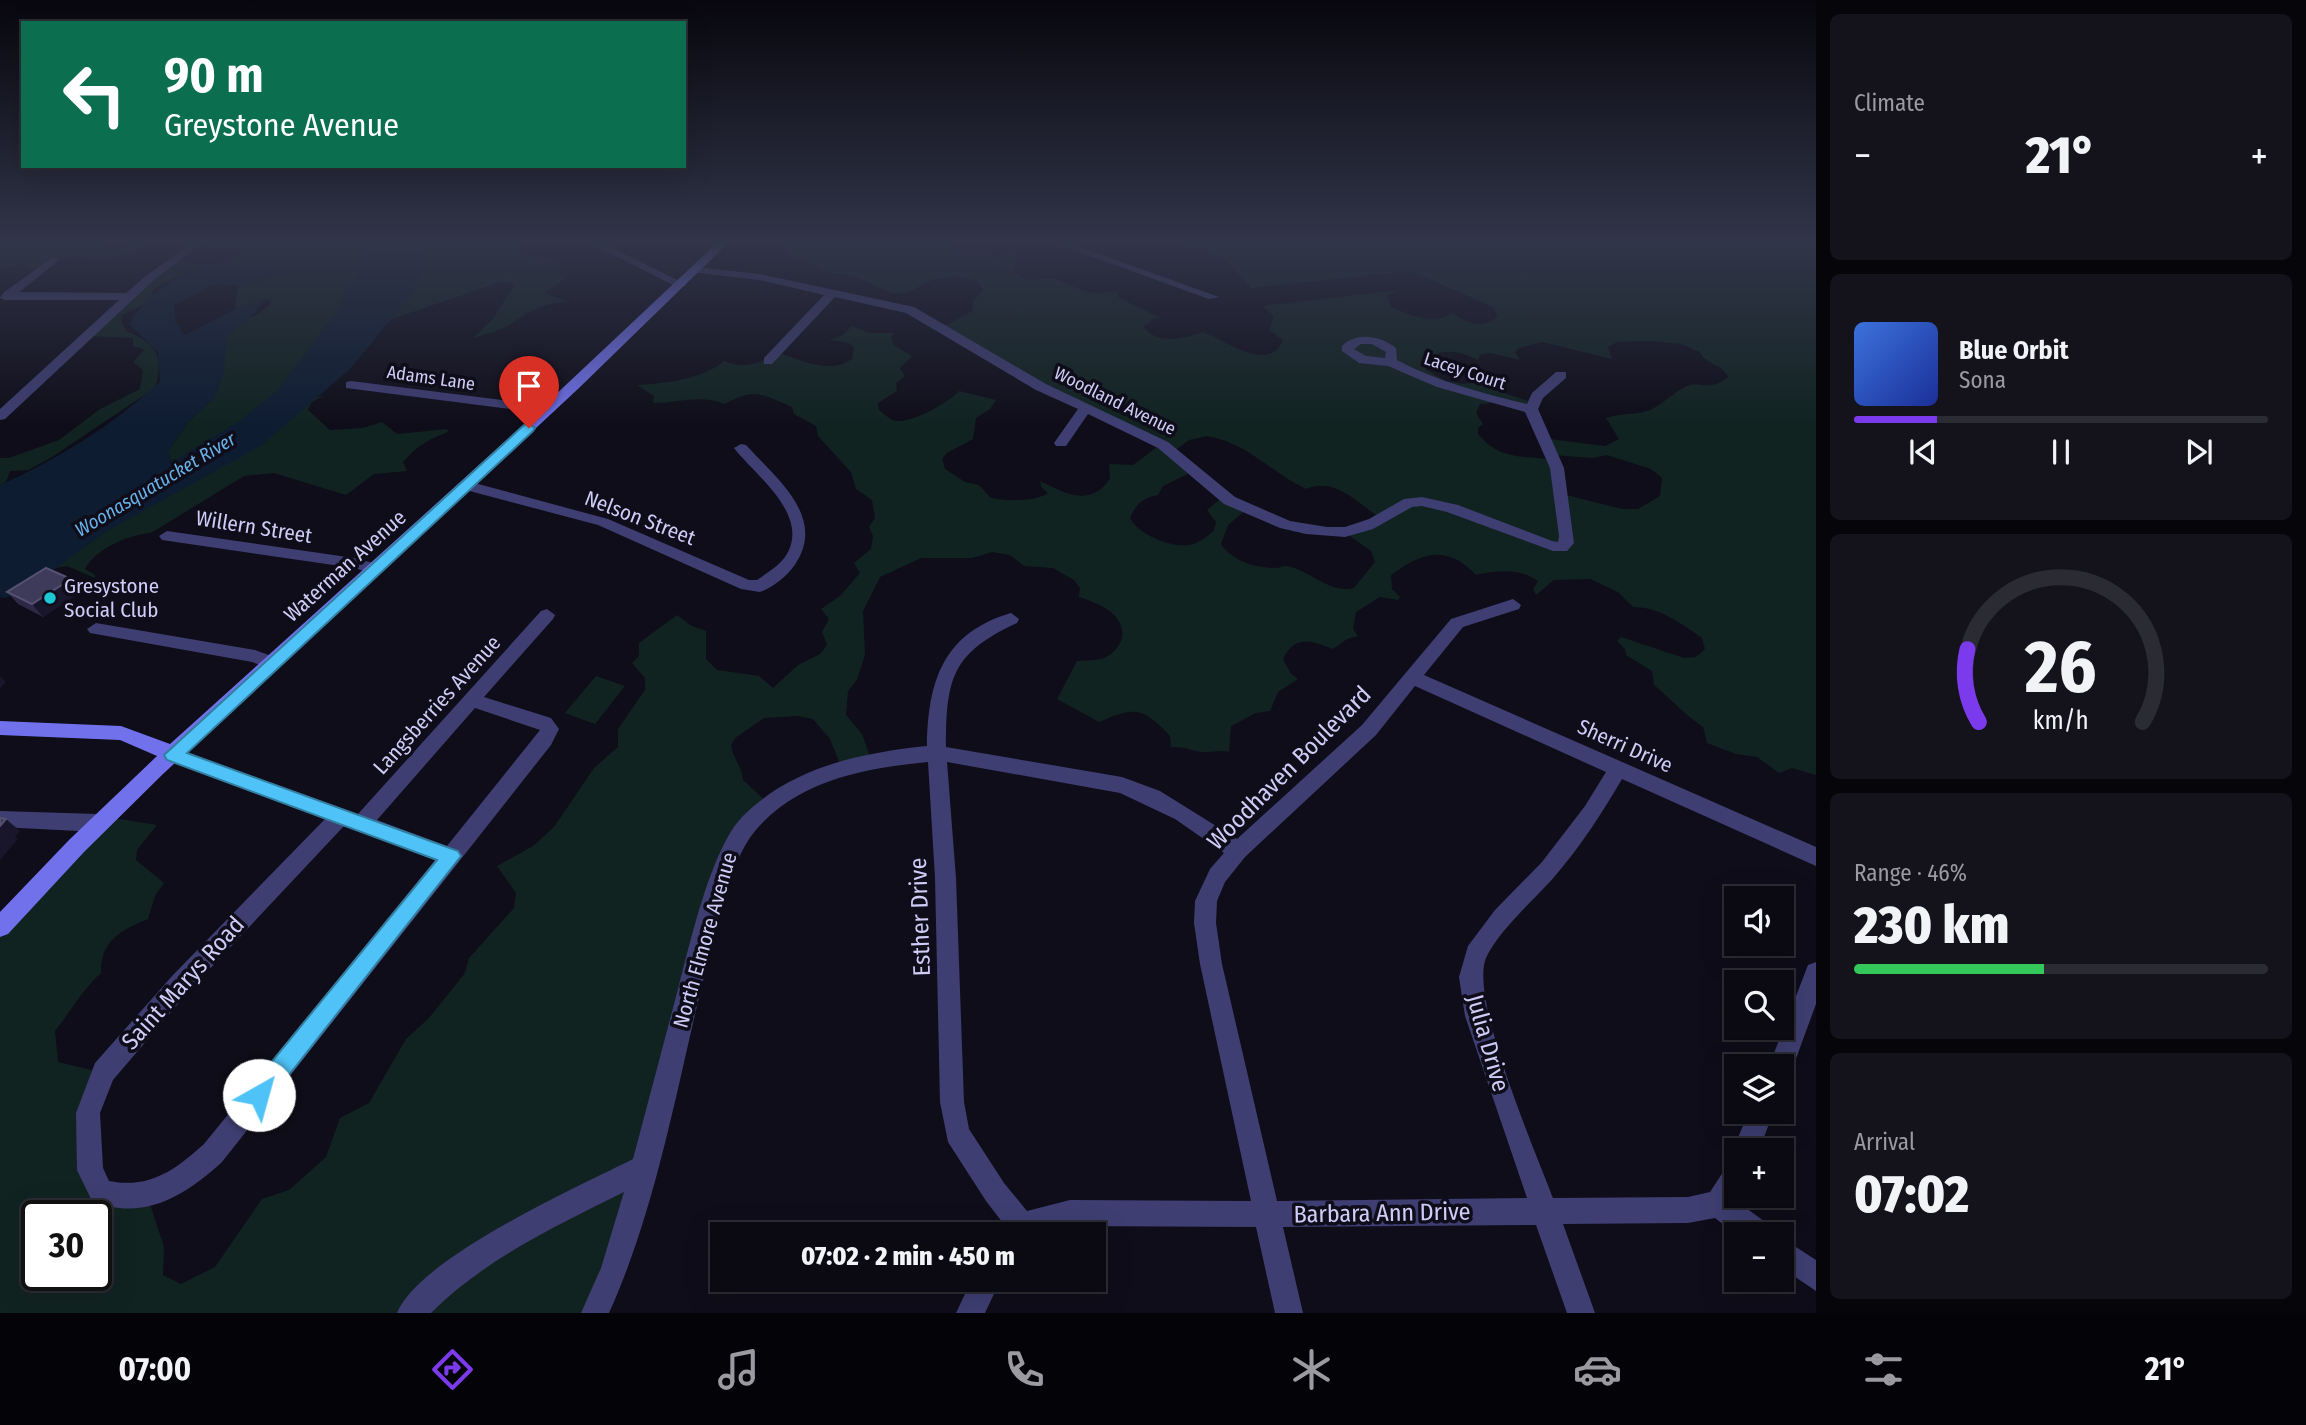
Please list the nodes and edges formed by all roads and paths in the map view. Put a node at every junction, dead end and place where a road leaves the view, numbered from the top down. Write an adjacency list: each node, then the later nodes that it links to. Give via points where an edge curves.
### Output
1 (123, 303): 12 (street)
2 (662, 303): 10 (main road, Waterman Avenue)
3 (822, 303): 5 (street)
4 (879, 303): 11 (street, Woodland Avenue, via 910,310)
5 (768, 361)
6 (1391, 362): 9 (street, Lacey Court, via 1456,389)
7 (1561, 375): 9 (street, via 1537,396)
8 (351, 384): 10 (street, Adams Lane)
9 (1531, 409): 11 (street, Woodland Avenue, via 1561,482 1567,536 1561,547 1417,500 1355,531 1327,533 1296,526 1224,498 1178,454)
10 (549, 410): 15 (main road, Waterman Avenue)
11 (1085, 410): 13 (street)
12 (0, 416)
13 (1060, 443)
14 (741, 448): 15 (street, Nelson Street, via 791,503 801,533 788,564 755,586 603,522)
15 (467, 486): 17 (main road, Waterman Avenue)
16 (167, 536): 17 (street, Willern Street)
17 (375, 569): 22 (main road, Waterman Avenue)
18 (1513, 605): 23 (street, Woodhaven Boulevard, via 1457,624)
19 (547, 615): 24 (street, Langsberries Avenue)
20 (1011, 619): 26 (street, Esther Drive, via 980,634 953,660 942,689)
21 (96, 629): 22 (street, via 254,656)
22 (271, 663): 27 (main road, Waterman Avenue)
23 (1414, 678): 28 (street, Sherri Drive); 32 (street, Woodhaven Boulevard, via 1369,730)
24 (470, 700): 30 (street, Langsberries Avenue); 33 (street, via 544,723 550,729)
25 (0, 728): 27 (main road, via 121,733)
26 (937, 753): 32 (street, North Elmore Avenue, via 1122,785 1153,797); 39 (street, North Elmore Avenue, via 875,761 799,785 748,823 733,844 705,929); 44 (street, Esther Drive, via 957,1133)
27 (173, 755): 30 (street); 31 (main road, Waterman Avenue)
28 (1619, 768): 34 (street, Sherri Drive); 42 (street, Julia Drive, via 1549,868 1476,953 1470,977 1477,1016)
29 (0, 819): 31 (street)
30 (350, 821): 33 (street); 33 (street, Saint Marys Road, via 181,983 104,1072 88,1114 90,1170 102,1192 122,1198 168,1189 213,1153)
31 (99, 823): 35 (main road, Waterman Avenue)
32 (1238, 851): 43 (street, Woodhaven Boulevard, via 1217,876 1206,901 1205,923)
33 (451, 856)
34 (1816, 857)
35 (0, 927)
36 (1816, 972): 37 (street)
37 (1809, 1018): 38 (street)
38 (1788, 1054)
39 (645, 1167): 50 (street, via 452,1273); 51 (street, North Elmore Avenue, via 614,1271)
40 (1724, 1194): 41 (street)
41 (1718, 1204): 42 (street, Barbara Ann Drive, via 1688,1210); 46 (street)
42 (1544, 1210): 43 (street, Barbara Ann Drive); 54 (street, Julia Drive)
43 (1266, 1214): 45 (street, Barbara Ann Drive, via 1070,1213); 53 (street, Woodhaven Boulevard)
44 (1014, 1222)
45 (1043, 1222)
46 (1742, 1222)
47 (1794, 1261): 48 (street)
48 (1816, 1277)
49 (980, 1292): 52 (street)
50 (411, 1313)
51 (595, 1313)
52 (970, 1313)
53 (1289, 1313)
54 (1580, 1313)

